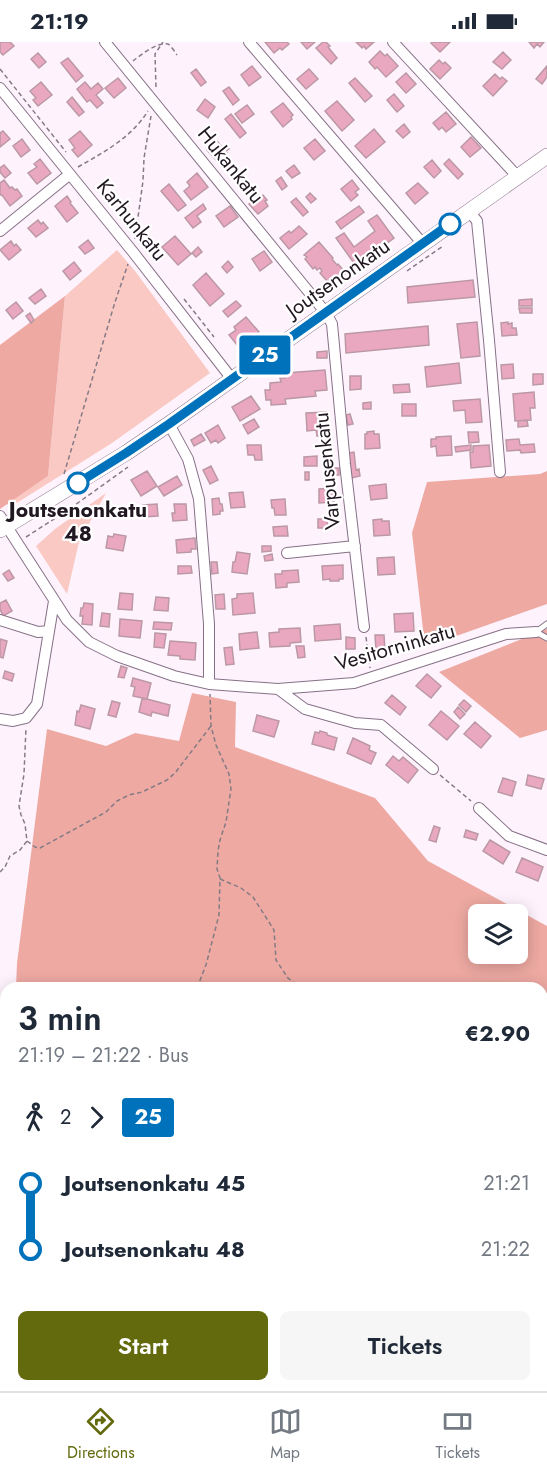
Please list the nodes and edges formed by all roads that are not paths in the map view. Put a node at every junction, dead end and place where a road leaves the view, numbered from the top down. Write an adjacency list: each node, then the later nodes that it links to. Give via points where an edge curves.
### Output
1 (105, 42): 11 (street, Hukankatu)
2 (249, 42): 10 (street)
3 (393, 42): 7 (street)
4 (0, 88): 6 (street, Karhunkatu)
5 (547, 156): 7 (main road, Joutsenonkatu)
6 (70, 174): 9 (street); 12 (street, Karhunkatu)
7 (518, 177): 8 (main road, Joutsenonkatu)
8 (469, 211): 10 (main road, Joutsenonkatu); 14 (street, via 477,220)
9 (0, 231)
10 (423, 244): 11 (main road, Joutsenonkatu)
11 (326, 313): 12 (main road, Joutsenonkatu); 16 (street, Varpusenkatu, via 332,324)
12 (232, 379): 13 (main road, Joutsenonkatu)
13 (169, 424): 15 (main road, Joutsenonkatu); 25 (street, via 188,459 200,499)
14 (501, 472)
15 (2, 524): 18 (street, Vesitorninkatu)
16 (356, 546): 17 (street); 21 (street, Varpusenkatu)
17 (287, 553)
18 (54, 602): 22 (street); 25 (street, Vesitorninkatu, via 89,642 174,676)
19 (0, 620): 22 (street, via 38,632)
20 (547, 624): 23 (lane)
21 (364, 627)
22 (50, 631): 27 (street, via 37,704 26,718)
23 (536, 632): 24 (lane); 26 (street, Vesitorninkatu, via 506,634 354,683)
24 (547, 638)
25 (209, 684): 26 (street, Vesitorninkatu)
26 (278, 689): 28 (street, via 305,708 355,723 381,725)
27 (0, 719)
28 (433, 769)
29 (479, 808): 30 (street, via 509,836)
30 (547, 850)

